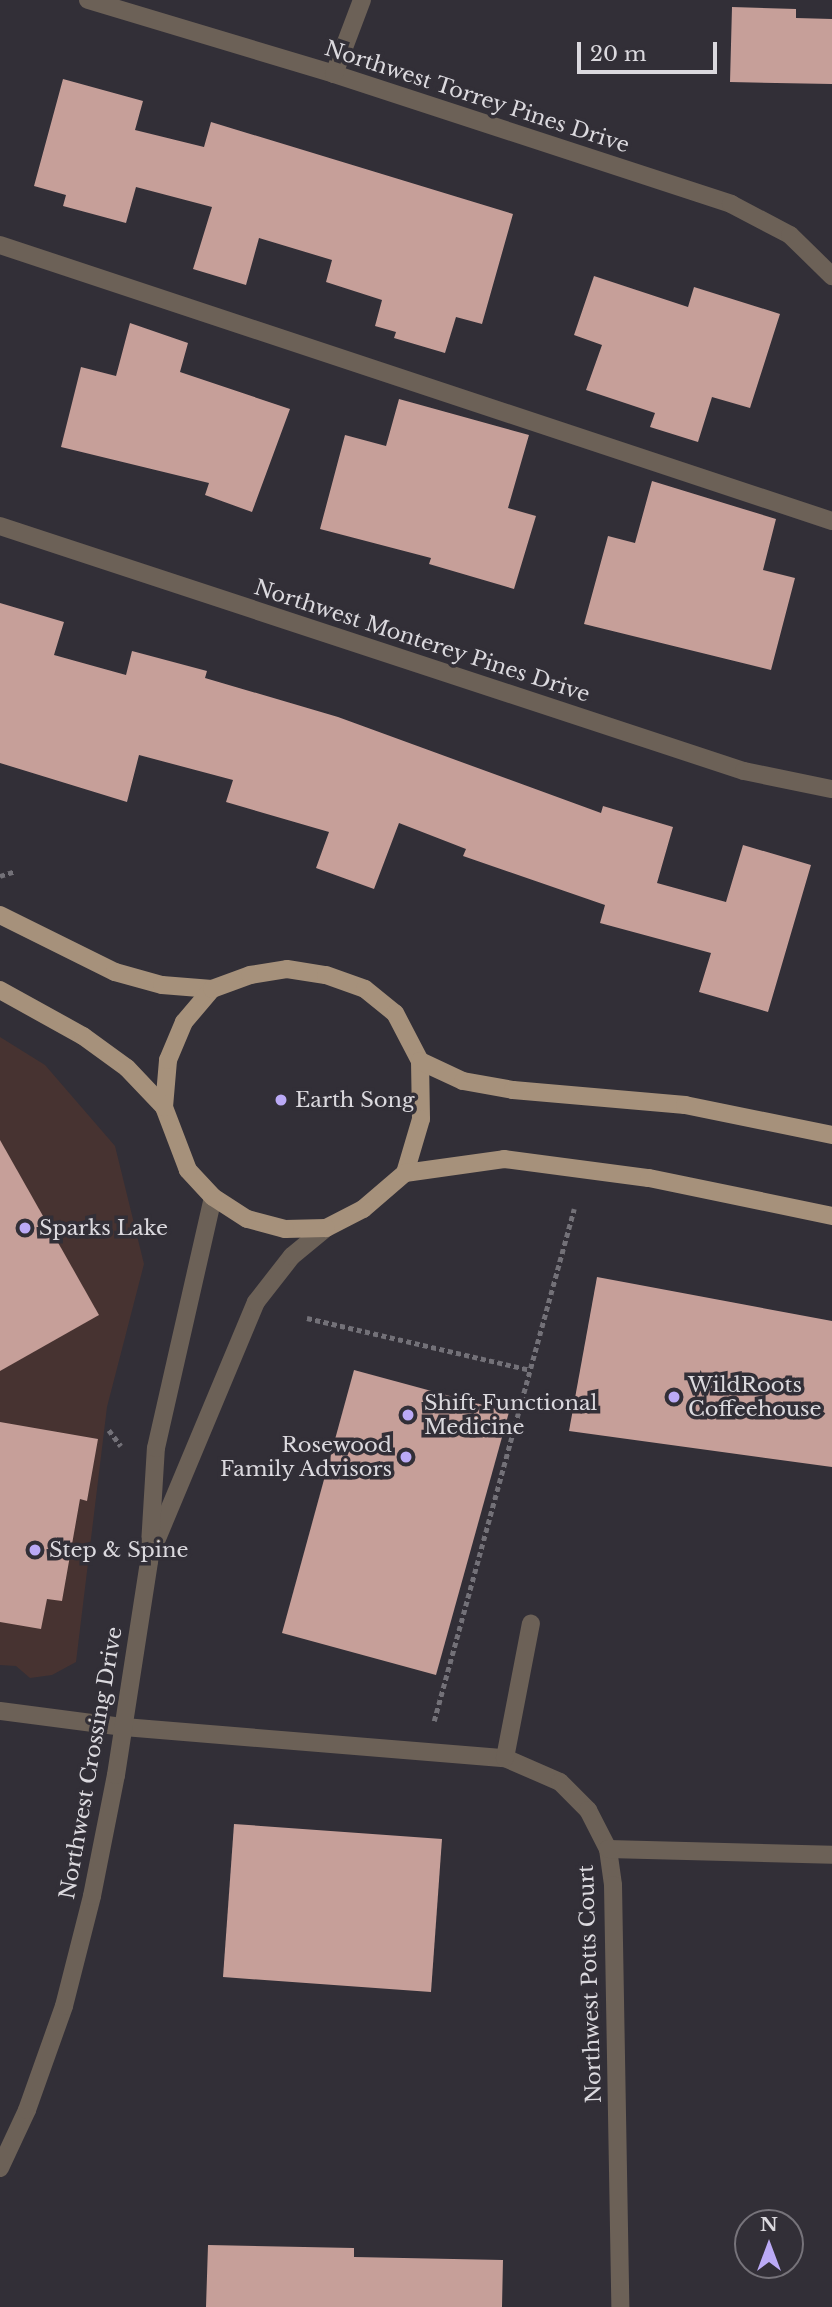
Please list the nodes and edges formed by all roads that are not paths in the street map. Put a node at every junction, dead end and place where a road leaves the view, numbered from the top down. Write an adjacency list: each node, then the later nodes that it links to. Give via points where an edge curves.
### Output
1 (88, 0): 3 (street, Northwest Torrey Pines Drive)
2 (362, 0): 3 (street)
3 (334, 74): 5 (street, Northwest Torrey Pines Drive, via 731,204 790,235)
4 (0, 245): 6 (street)
5 (832, 276)
6 (832, 521)
7 (0, 526): 8 (street, Northwest Monterey Pines Drive, via 744,771)
8 (832, 789)
9 (0, 915): 10 (main road, via 115,972 162,985)
10 (212, 989): 12 (main road, via 250,975 286,969 326,975 365,989 395,1013); 13 (main road, via 184,1022 169,1060)
11 (0, 990): 13 (main road, via 83,1036 127,1068)
12 (420, 1061): 14 (main road, via 463,1081 513,1090 685,1105); 15 (main road, via 421,1119)
13 (164, 1107): 16 (main road, via 188,1170)
14 (832, 1135)
15 (405, 1173): 17 (main road, via 504,1159 649,1178); 18 (main road, via 363,1209)
16 (213, 1197): 18 (main road, via 247,1219 285,1229); 19 (street, Northwest Crossing Drive, via 156,1448)
17 (832, 1216)
18 (326, 1228): 19 (street, Northwest Crossing Drive, via 292,1256 256,1302)
19 (149, 1560): 22 (street, Northwest Crossing Drive)
20 (531, 1623): 23 (street)
21 (0, 1711): 22 (street, Northwest Potts Court)
22 (124, 1727): 23 (street, Northwest Potts Court); 26 (street, Northwest Crossing Drive, via 92,1896 64,2006 27,2110)
23 (505, 1758): 24 (street, Northwest Potts Court, via 560,1782 588,1810)
24 (608, 1849): 25 (street); 27 (street, Northwest Potts Court, via 613,1885)
25 (832, 1855)
26 (0, 2168)
27 (620, 2307)

